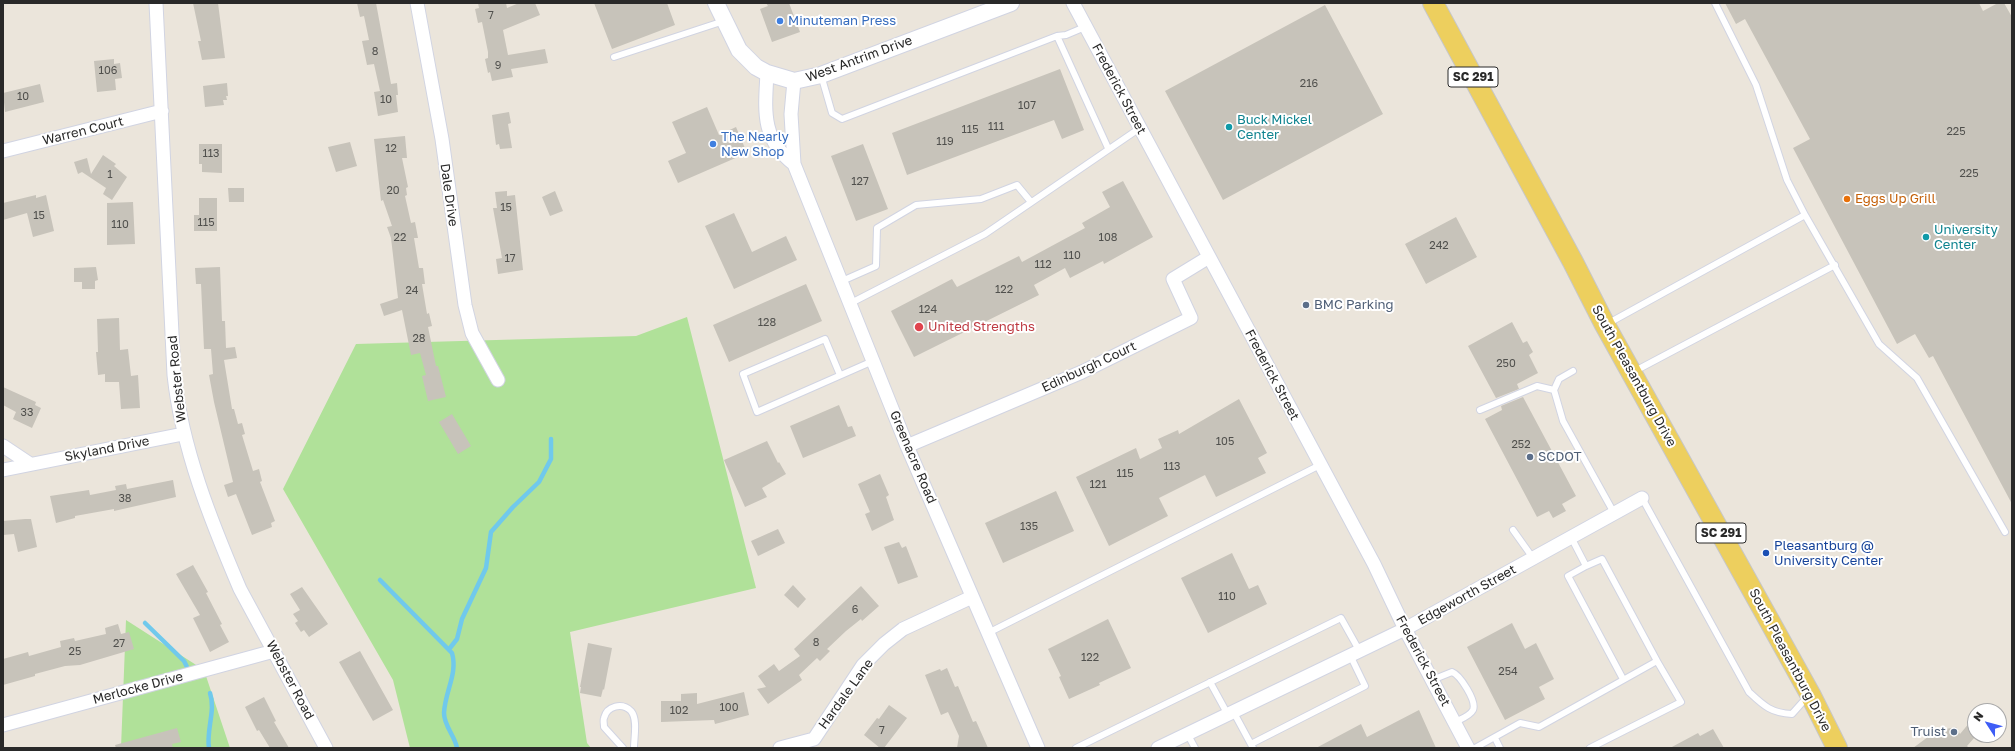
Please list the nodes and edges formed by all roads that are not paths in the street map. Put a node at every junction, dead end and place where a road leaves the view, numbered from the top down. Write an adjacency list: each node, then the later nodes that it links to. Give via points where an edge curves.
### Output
1 (156, 3): 15 (street, Webster Road)
2 (418, 3): 31 (street, Dale Drive, via 442,139 465,305 472,333)
3 (716, 3): 8 (street, West Antrim Drive)
4 (1073, 3): 9 (street, Frederick Street)
5 (1433, 3): 26 (main road, South Pleasantburg Drive / SC 291)
6 (1715, 3): 21 (lane, via 1756,85 1787,180)
7 (1005, 4): 13 (street, West Antrim Drive)
8 (724, 21): 11 (lane); 12 (street, West Antrim Drive, via 739,50 756,67)
9 (1086, 27): 10 (lane); 16 (street, Frederick Street)
10 (1057, 36): 13 (lane, via 842,119 832,113); 17 (lane)
11 (614, 57)
12 (767, 73): 14 (street, West Antrim Drive); 19 (street, Greenacre Road, via 765,114 768,127 780,154)
13 (822, 75): 14 (street, West Antrim Drive)
14 (794, 81): 19 (street, Greenacre Road, via 791,114)
15 (162, 111): 18 (street, Warren Court); 34 (street, Webster Road, via 174,375)
16 (1140, 128): 17 (lane); 22 (street, Frederick Street)
17 (1108, 148): 20 (lane)
18 (3, 151)
19 (794, 164): 24 (street, Greenacre Road)
20 (1030, 202): 24 (lane, via 1017,186 981,199 916,205 877,228 876,266); 25 (lane, via 985,234)
21 (1805, 215): 23 (lane); 26 (lane)
22 (1208, 258): 36 (street, Edinburgh Court, via 1172,279 1191,318 1082,372); 38 (street, Frederick Street)
23 (1835, 265): 29 (lane); 43 (lane, via 1879,344 1917,378)
24 (842, 281): 25 (street, Greenacre Road)
25 (851, 304): 27 (street, Greenacre Road)
26 (1605, 325): 29 (main road, South Pleasantburg Drive / SC 291)
27 (873, 361): 30 (lane); 36 (street, Greenacre Road)
28 (1573, 371): 32 (lane, via 1559,379)
29 (1631, 373): 56 (main road, South Pleasantburg Drive / SC 291)
30 (840, 375): 30 (lane, via 757,412 743,374 825,338)
31 (498, 380)
32 (1554, 390): 33 (lane, via 1537,386); 41 (lane, via 1562,421)
33 (1480, 410)
34 (183, 434): 37 (street, Skyland Drive); 50 (street, Webster Road, via 240,589)
35 (3, 446): 37 (street)
36 (907, 446): 47 (street, Greenacre Road)
37 (30, 464): 39 (street, Skyland Drive)
38 (1320, 465): 48 (street, Frederick Street, via 1374,564); 49 (lane)
39 (3, 470)
40 (1642, 498): 41 (street, Edgeworth Street); 56 (lane, via 1749,692 1763,706 1778,713 1792,714)
41 (1614, 513): 44 (street, Edgeworth Street)
42 (1513, 530): 45 (lane)
43 (2005, 532)
44 (1571, 537): 45 (street, Edgeworth Street); 46 (lane)
45 (1533, 558): 48 (street, Edgeworth Street)
46 (1586, 566): 52 (lane, via 1602,559); 53 (lane, via 1568,576)
47 (972, 597): 49 (street, Greenacre Road); 62 (street, Hardale Lane, via 903,629 884,644 863,665)
48 (1405, 629): 51 (street, Edgeworth Street); 54 (street, Frederick Street)
49 (988, 633): 68 (street, Greenacre Road)
50 (274, 651): 59 (street, Merlocke Drive); 64 (street, Webster Road)
51 (1354, 652): 55 (lane, via 1341,618); 57 (street, Edgeworth Street); 63 (lane, via 1365,686)
52 (1657, 661): 53 (lane); 75 (lane, via 1681,702)
53 (1623, 679): 61 (lane, via 1539,727 1520,723)
54 (1432, 680): 58 (street, Frederick Street); 58 (lane, via 1452,672 1461,680 1469,694 1474,704 1473,709)
55 (1210, 682): 57 (lane); 69 (lane)
56 (1810, 694): 76 (main road, South Pleasantburg Drive / SC 291)
57 (1230, 712): 60 (street, Edgeworth Street); 63 (lane)
58 (1455, 722): 72 (street, Frederick Street)
59 (3, 725)
60 (1188, 735): 70 (street, Edgeworth Street); 71 (lane)
61 (1495, 738): 73 (lane); 74 (lane)
62 (814, 743): 67 (street, Hardale Lane)
63 (1252, 746)
64 (326, 748)
65 (622, 748): 66 (lane, via 604,727 604,718 615,706 623,706 632,712 635,722)
66 (634, 748)
67 (780, 748)
68 (1038, 748)
69 (1076, 748)
70 (1158, 748)
71 (1195, 748)
72 (1468, 748)
73 (1475, 748)
74 (1500, 748)
75 (1590, 748)
76 (1837, 748)

